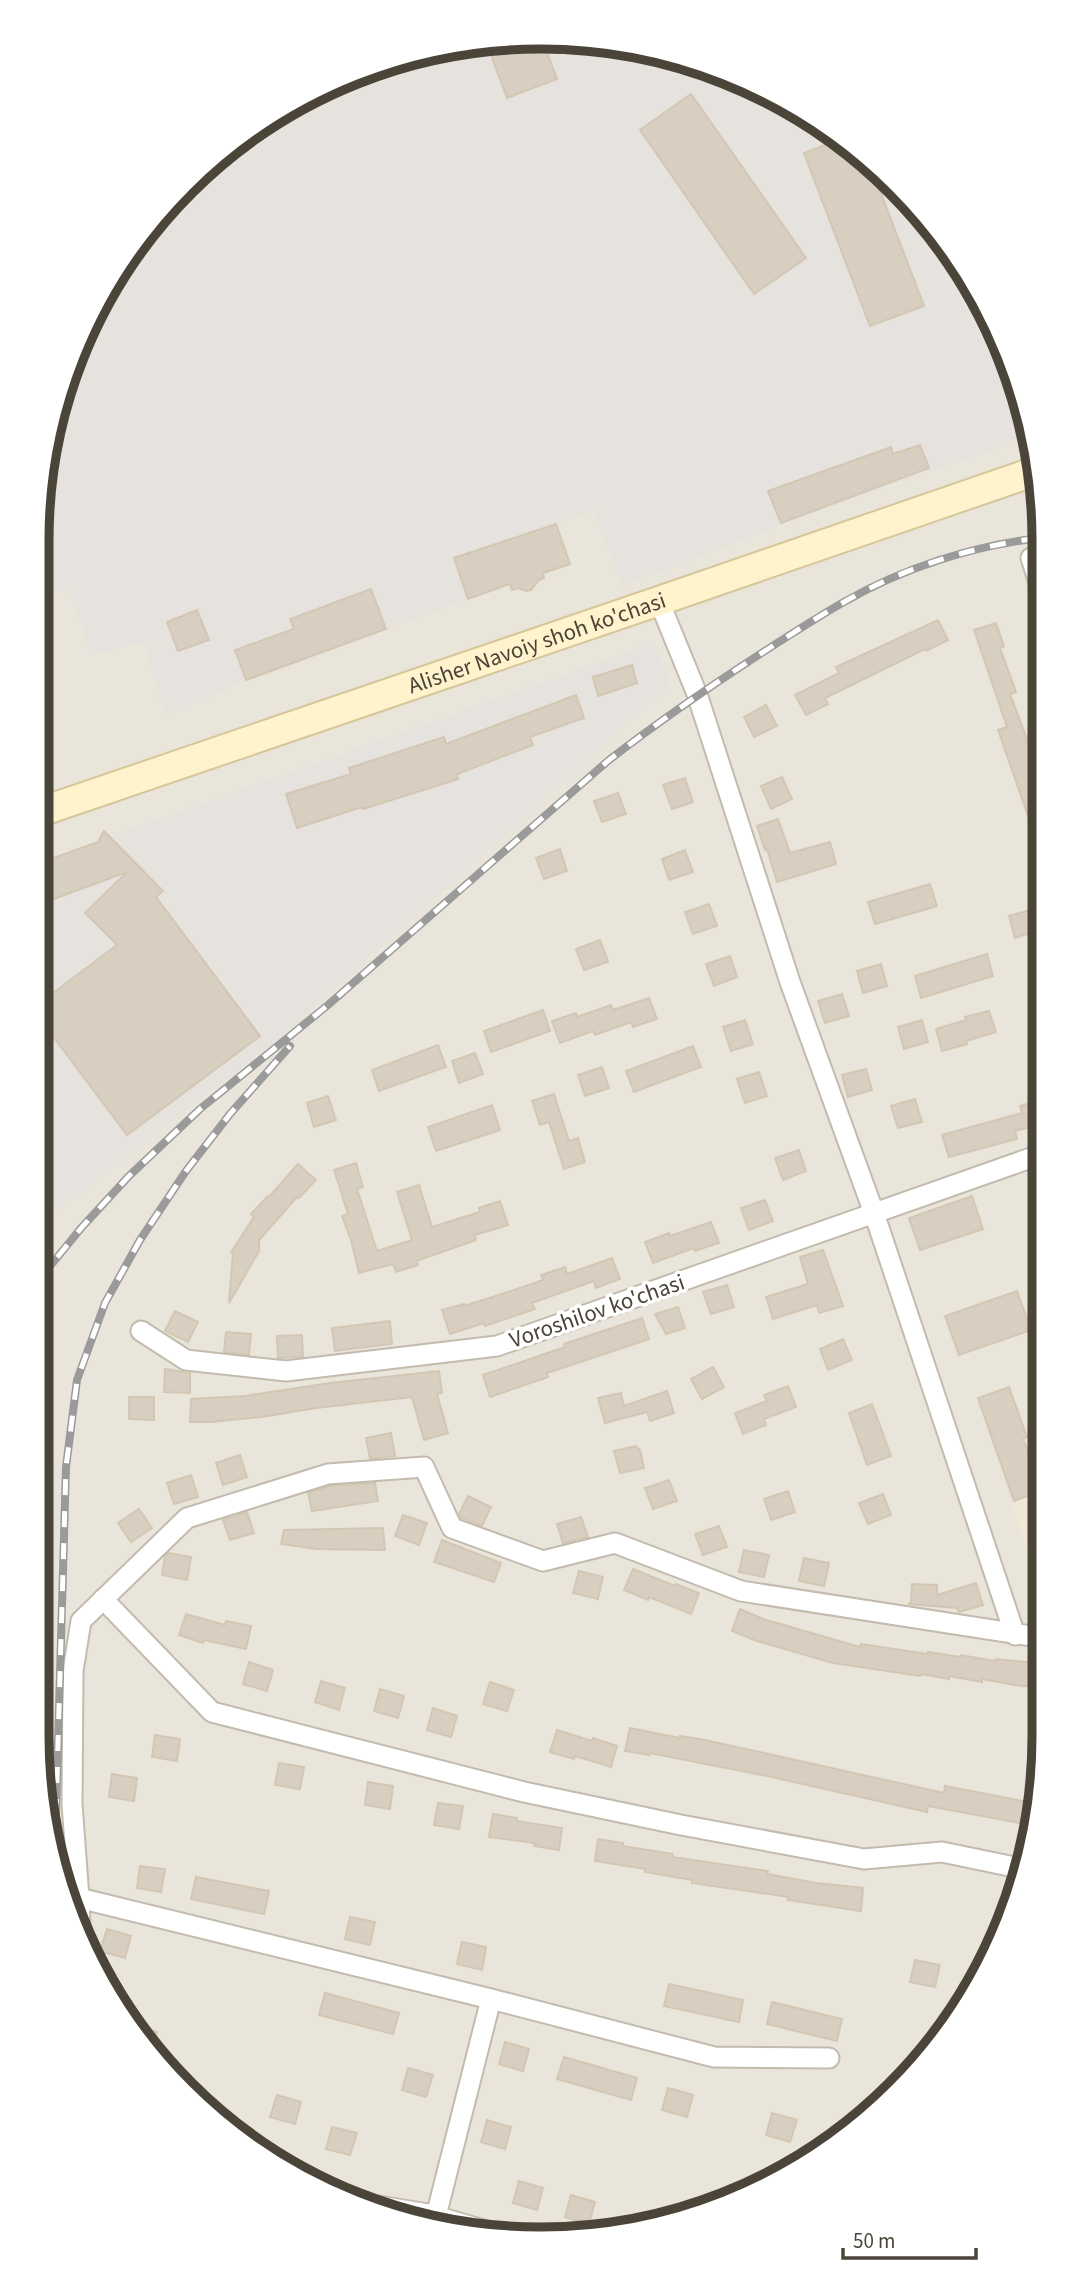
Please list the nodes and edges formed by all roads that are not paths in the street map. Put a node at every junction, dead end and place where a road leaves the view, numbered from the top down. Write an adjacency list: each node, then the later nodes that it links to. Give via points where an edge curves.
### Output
1 (1028, 474): 4 (street, Alisher Navoiy shoh ko'chasi)
2 (1031, 558): 3 (street)
3 (1032, 561)
4 (659, 601): 5 (street, Alisher Navoiy shoh ko'chasi); 7 (street, via 697,694 790,982)
5 (49, 809)
6 (1032, 1158): 7 (street, Voroshilov ko'chasi)
7 (874, 1213): 8 (street, Voroshilov ko'chasi, via 497,1346 286,1371 186,1360); 10 (street)
8 (141, 1331)
9 (103, 1600): 10 (street, via 187,1518 328,1474 424,1467 452,1528 543,1561 615,1543 741,1591); 12 (street, via 212,1712 524,1793 681,1825 864,1858 942,1852); 13 (street, via 81,1621 73,1671 72,1804)
10 (1015, 1635): 11 (street)
11 (1032, 1637)
12 (1014, 1867)
13 (79, 1898): 14 (street); 15 (street)
14 (79, 1905)
15 (491, 1999): 16 (street, via 714,2057); 17 (street)
16 (829, 2058)
17 (436, 2216)

